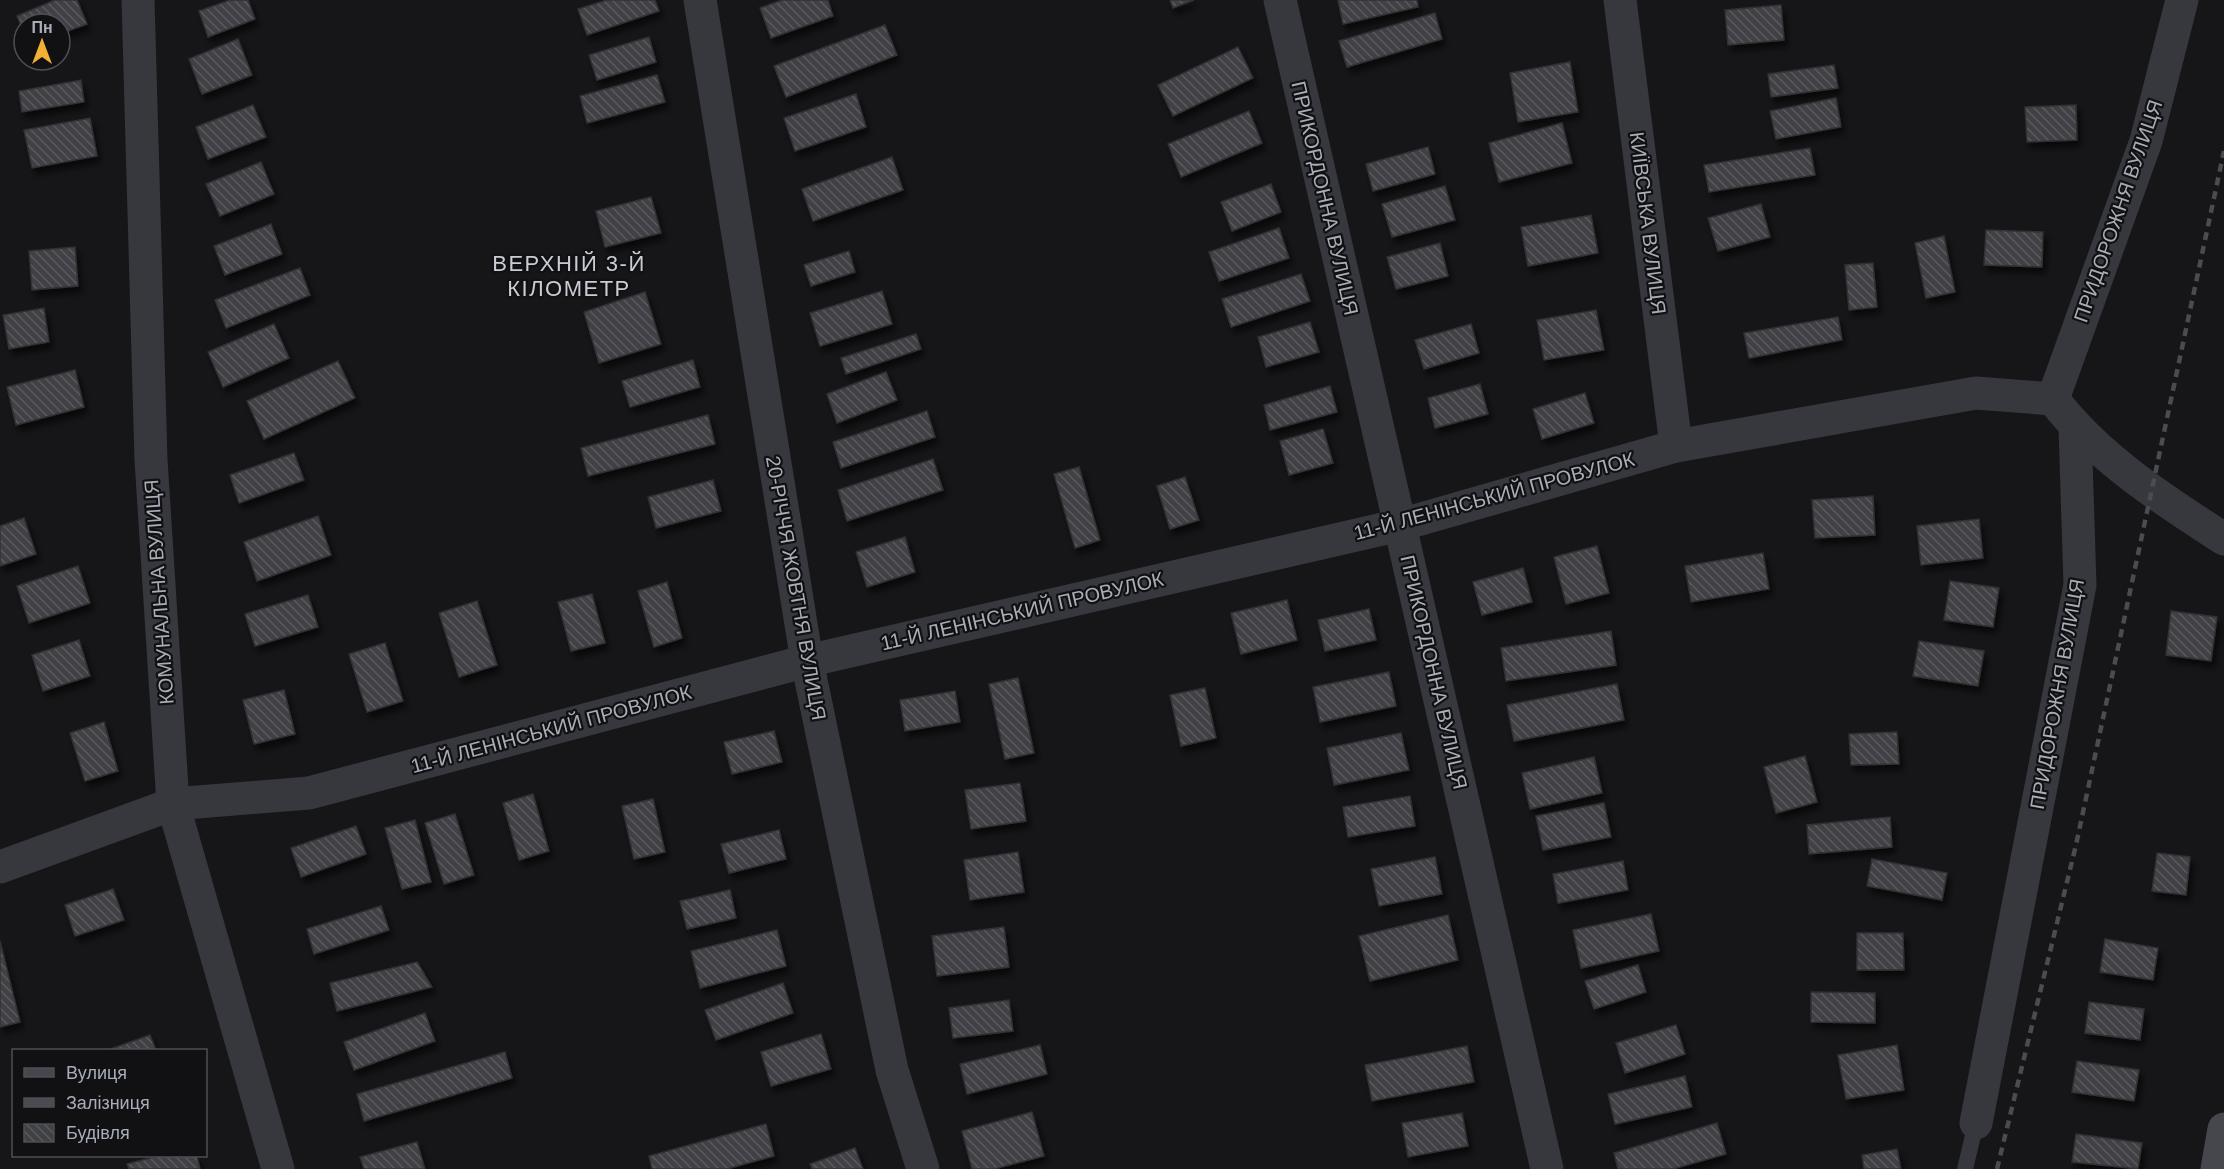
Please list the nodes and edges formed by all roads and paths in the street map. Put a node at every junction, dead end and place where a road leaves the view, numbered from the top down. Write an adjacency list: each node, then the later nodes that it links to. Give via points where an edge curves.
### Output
1 (138, 0): 12 (street, КОМУНАЛЬНА ВУЛИЦЯ, via 151,460)
2 (700, 0): 11 (street, 20-РІЧЧЯ ЖОВТНЯ ВУЛИЦЯ)
3 (1280, 0): 9 (street, ПРИКОРДОННА ВУЛИЦЯ)
4 (1620, 0): 8 (street, КИЇВСЬКА ВУЛИЦЯ)
5 (2182, 0): 6 (street, ПРИДОРОЖНЯ ВУЛИЦЯ, via 2146,141)
6 (2053, 399): 7 (street); 8 (street, 11-Й ЛЕНІНСЬКИЙ ПРОВУЛОК, via 1976,393)
7 (2075, 428): 10 (street, via 2153,493); 14 (street, ПРИДОРОЖНЯ ВУЛИЦЯ, via 2079,585)
8 (1676, 446): 9 (street, 11-Й ЛЕНІНСЬКИЙ ПРОВУЛОК)
9 (1400, 525): 11 (street, 11-Й ЛЕНІНСЬКИЙ ПРОВУЛОК); 18 (street, ПРИКОРДОННА ВУЛИЦЯ)
10 (2224, 539)
11 (807, 661): 12 (street, 11-Й ЛЕНІНСЬКИЙ ПРОВУЛОК, via 309,793); 17 (street, 20-РІЧЧЯ ЖОВТНЯ ВУЛИЦЯ, via 892,1070)
12 (173, 804): 13 (street, 11-Й ЛЕНІНСЬКИЙ ПРОВУЛОК); 16 (street, КОМУНАЛЬНА ВУЛИЦЯ)
13 (0, 867)
14 (1976, 1123): 19 (lane)
15 (2224, 1129): 20 (street)
16 (278, 1169)
17 (923, 1169)
18 (1547, 1169)
19 (1965, 1169)
20 (2217, 1169)

